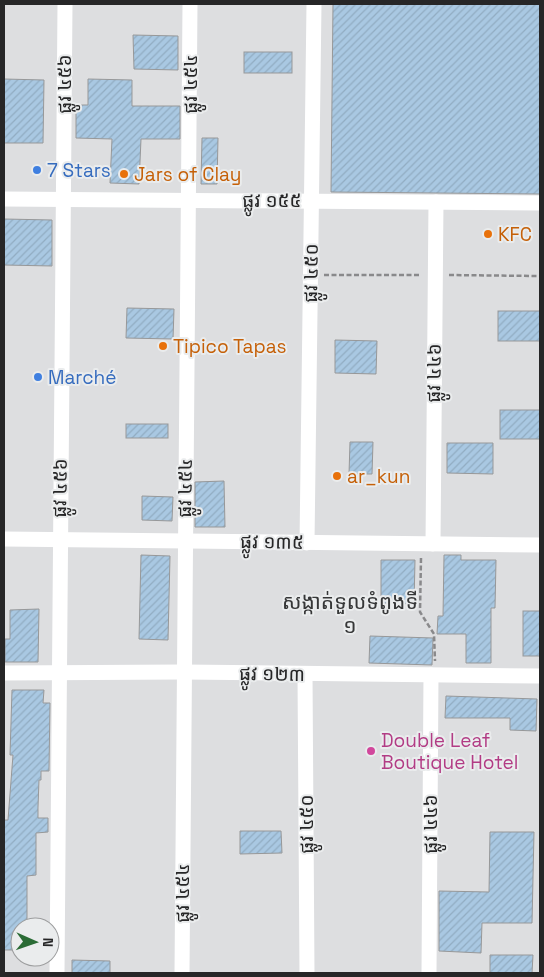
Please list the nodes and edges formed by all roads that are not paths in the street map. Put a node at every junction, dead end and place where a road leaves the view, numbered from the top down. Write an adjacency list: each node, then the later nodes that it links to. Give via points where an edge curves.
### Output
1 (65, 4): 5 (street, ផ្លូវ ៤៥៦)
2 (190, 4): 6 (street, ផ្លូវ ៤៥៤)
3 (314, 4): 7 (street, ផ្លូវ ៤៥០)
4 (4, 198): 5 (street, ផ្លូវ ១៥៥)
5 (64, 199): 6 (street, ផ្លូវ ១៥៥); 11 (street, ផ្លូវ ៤៥៦)
6 (189, 200): 7 (street, ផ្លូវ ១៥៥); 12 (street, ផ្លូវ ៤៥៤)
7 (311, 201): 8 (street, ផ្លូវ ១៥៥); 13 (street, ផ្លូវ ៤៥០)
8 (436, 202): 9 (street, ផ្លូវ ១៥៥); 14 (street, ផ្លូវ ៤៤៦)
9 (540, 203)
10 (4, 540): 11 (street, ផ្លូវ ១៣៥)
11 (59, 540): 12 (street, ផ្លូវ ១៣៥); 16 (street, ផ្លូវ ៤៥៦)
12 (185, 541): 13 (street, ផ្លូវ ១៣៥); 17 (street, ផ្លូវ ៤៥៤)
13 (307, 543): 14 (street, ផ្លូវ ១៣៥)
14 (427, 544): 15 (street, ផ្លូវ ១៣៥)
15 (540, 545)
16 (59, 672): 17 (street, ផ្លូវ ១២៣); 18 (street, ផ្លូវ ១២៣); 22 (street, ផ្លូវ ៤៥៦)
17 (183, 672): 19 (street, ផ្លូវ ១២៣); 23 (street, ផ្លូវ ៤៥៤)
18 (4, 673)
19 (305, 674): 20 (street, ផ្លូវ ១២៣); 24 (street, ផ្លូវ ៤៥០)
20 (433, 676): 21 (street, ផ្លូវ ១២៣); 25 (street, ផ្លូវ ៤៤៦)
21 (540, 676)
22 (57, 973)
23 (182, 973)
24 (307, 973)
25 (429, 973)

